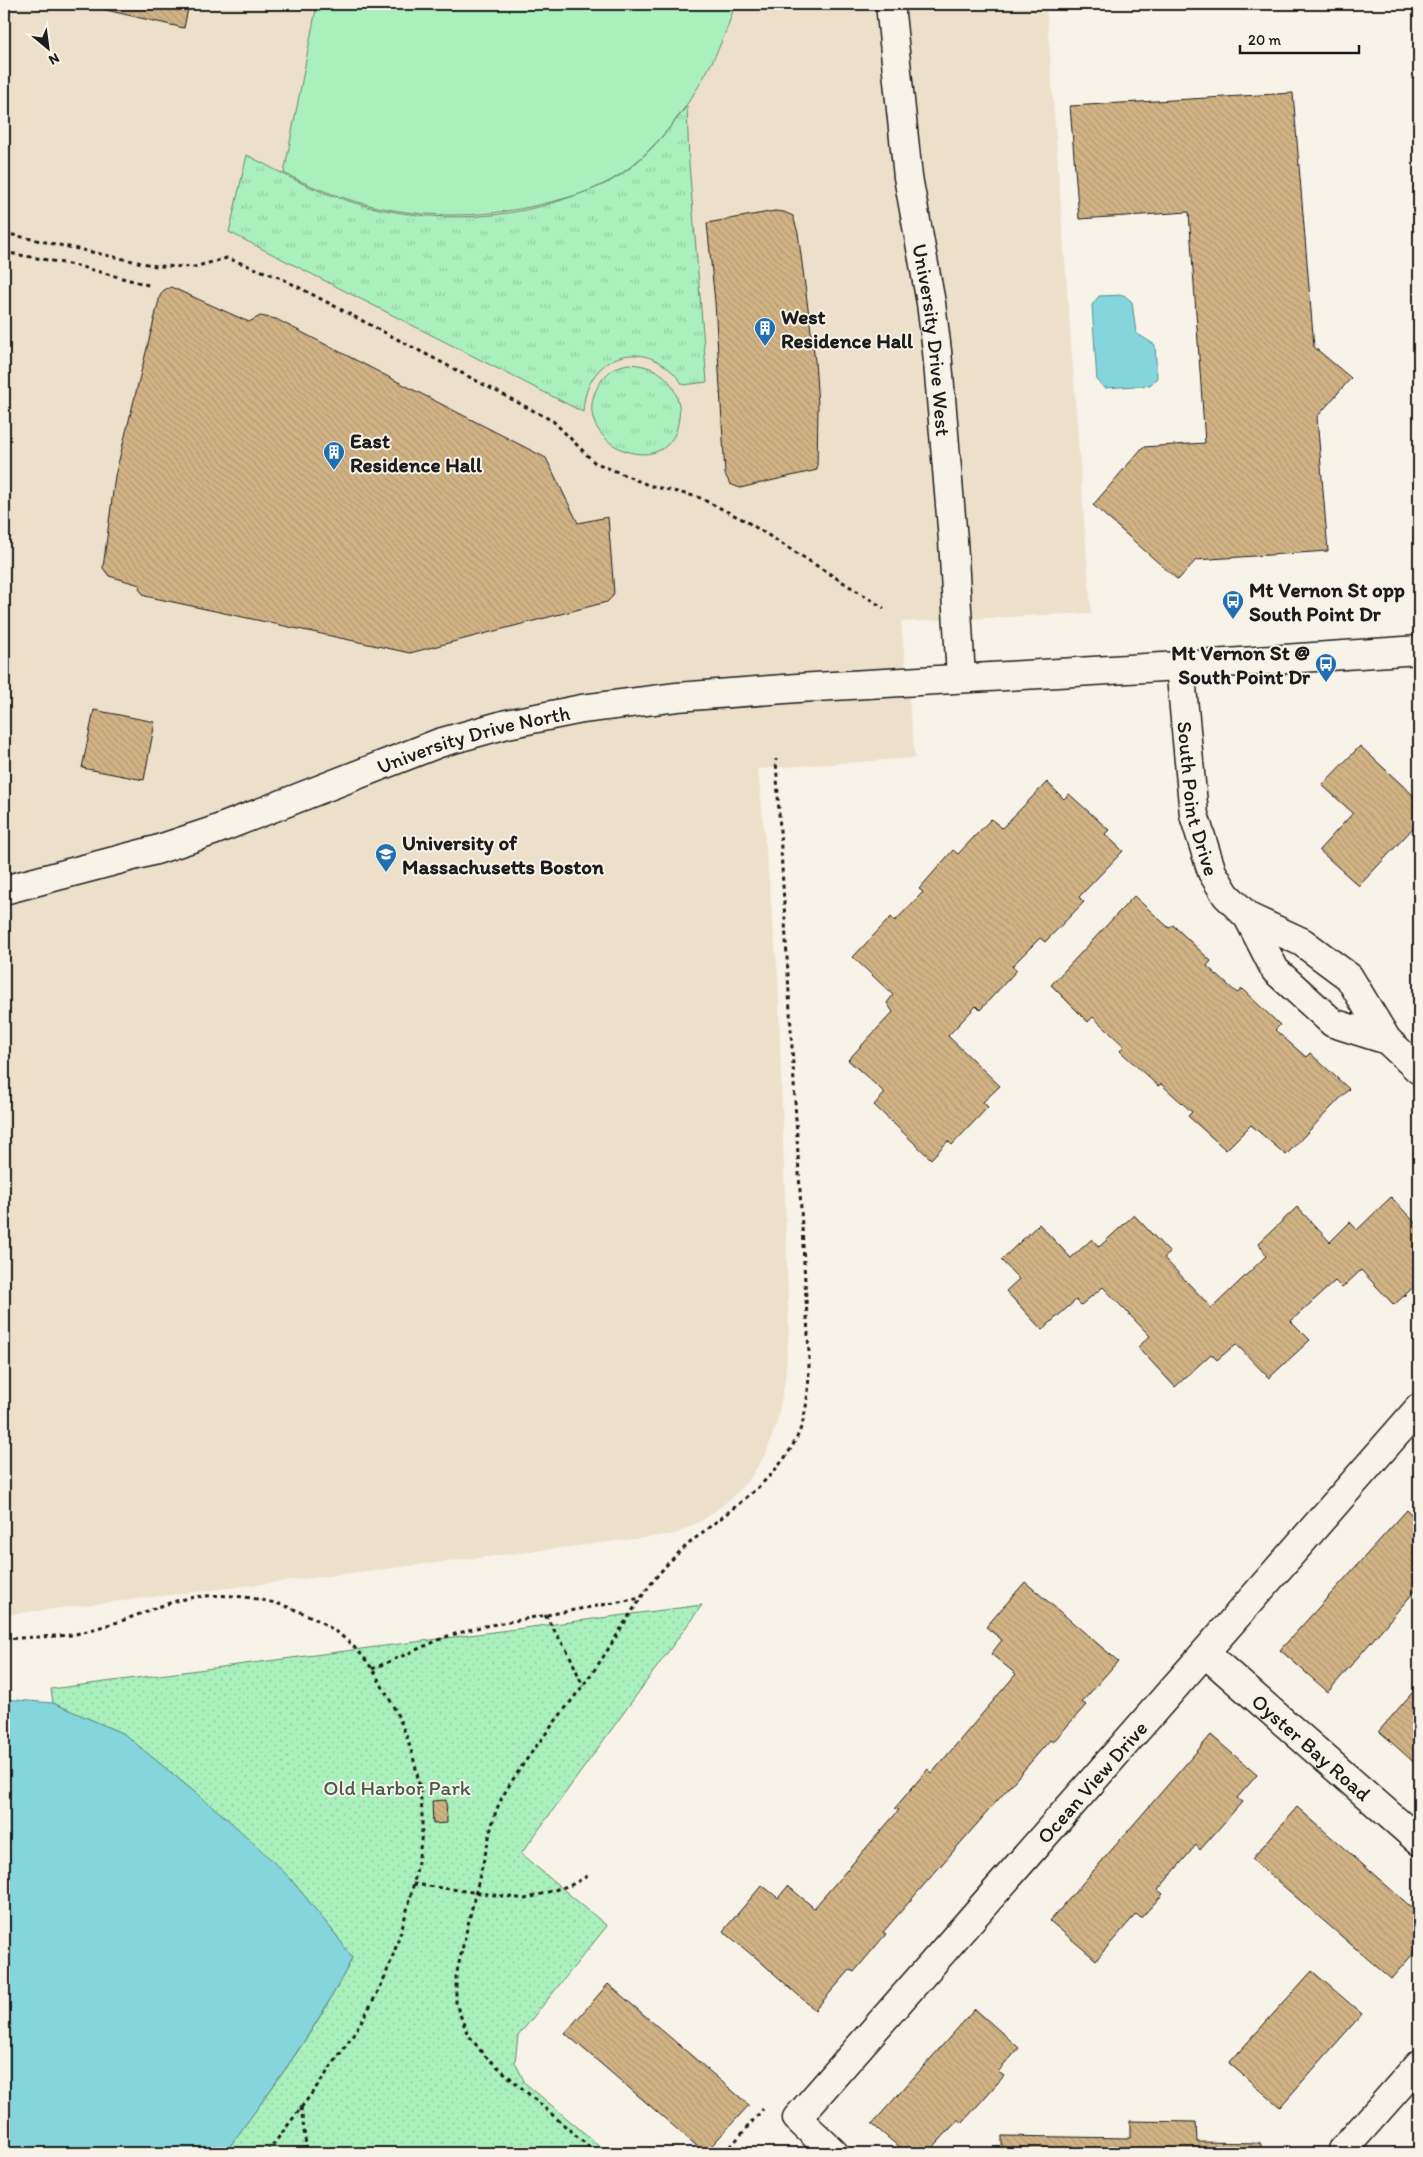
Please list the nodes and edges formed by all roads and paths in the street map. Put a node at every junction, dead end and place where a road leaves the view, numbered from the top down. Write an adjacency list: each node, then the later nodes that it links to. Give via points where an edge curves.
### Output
1 (890, 4): 8 (street, University Drive West, via 908,177 937,351)
2 (4, 233): 5 (path, via 170,267 194,267 226,258 281,278 553,421 594,462 648,485 698,497 744,520)
3 (4, 252): 4 (path, via 74,265)
4 (152, 286)
5 (884, 608)
6 (1419, 650): 7 (street, University Drive North)
7 (1180, 666): 8 (street, University Drive North); 11 (street, South Point Drive, via 1194,815 1212,872 1226,895)
8 (961, 678): 10 (street, University Drive North, via 677,697 582,709 507,724 430,746 185,840)
9 (776, 759): 15 (path, via 809,1392 804,1419 791,1449 746,1497 676,1556)
10 (4, 890)
11 (1248, 917): 12 (street, South Point Drive, via 1302,942 1349,977); 12 (street, South Point Drive, via 1275,970 1333,1023)
12 (1387, 1040): 13 (street, South Point Drive)
13 (1419, 1070)
14 (1419, 1408): 18 (street, Ocean View Drive)
15 (641, 1598): 16 (path); 20 (path)
16 (545, 1615): 19 (path, via 448,1636); 20 (path, via 570,1656)
17 (4, 1639): 19 (path, via 72,1635 184,1598 235,1596 295,1608 325,1624 351,1644)
18 (1204, 1653): 21 (street, Oyster Bay Road); 31 (street, Ocean View Drive, via 797,2118)
19 (372, 1669): 23 (path, via 404,1728 416,1773 422,1828)
20 (583, 1686): 24 (path, via 499,1805)
21 (1419, 1841)
22 (592, 1874): 24 (path, via 571,1885 525,1899)
23 (413, 1884): 24 (path); 26 (path, via 395,1946 373,2000)
24 (475, 1892): 30 (path, via 456,1983 456,2002 467,2033 484,2055)
25 (1419, 2064): 27 (street)
26 (301, 2107): 28 (path); 29 (path)
27 (1343, 2150)
28 (267, 2153)
29 (307, 2153)
30 (596, 2153)
31 (834, 2153)

